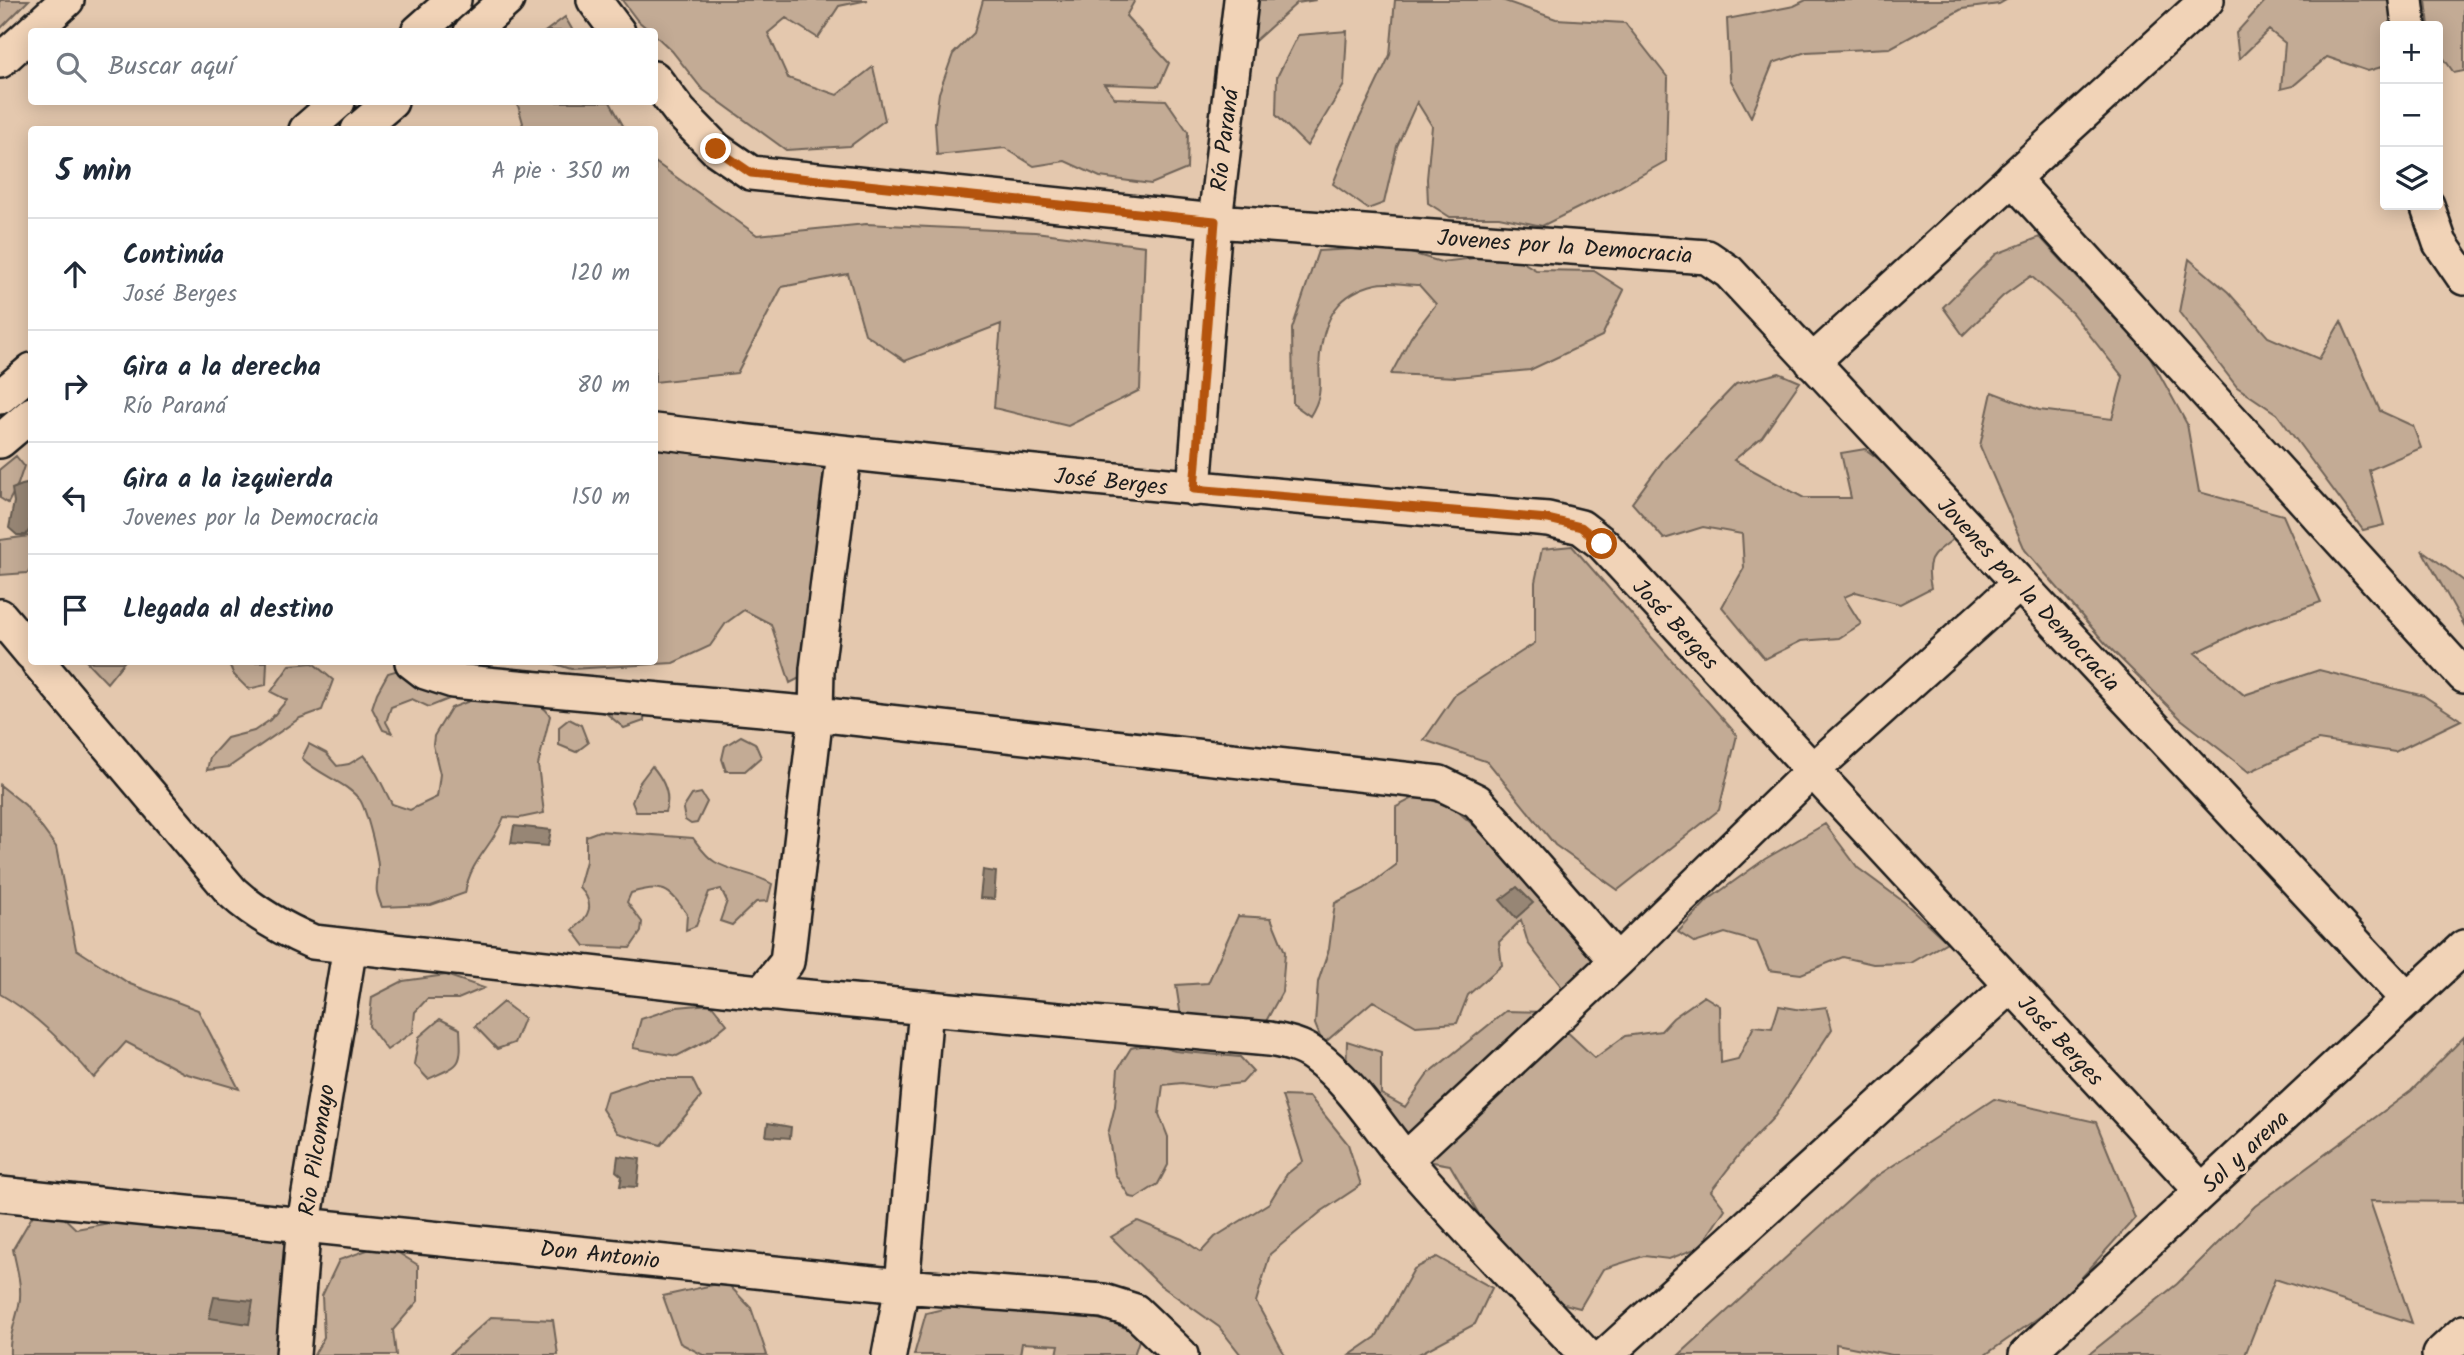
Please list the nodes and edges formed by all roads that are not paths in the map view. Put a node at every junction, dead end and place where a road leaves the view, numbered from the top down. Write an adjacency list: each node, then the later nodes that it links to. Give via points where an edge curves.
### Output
1 (67, 0): 9 (street)
2 (454, 0): 10 (street)
3 (507, 0): 11 (street)
4 (594, 0): 12 (street)
5 (1241, 0): 20 (street, Río Paraná)
6 (2207, 0): 18 (street)
7 (2406, 0): 8 (street)
8 (2408, 21)
9 (36, 28)
10 (422, 28)
11 (476, 28)
12 (615, 28)
13 (28, 36): 14 (street)
14 (0, 61)
15 (658, 83): 20 (street, Jovenes por la Democracia, via 716,149 751,173)
16 (387, 105): 17 (street)
17 (363, 126)
18 (2012, 178): 22 (street); 33 (street)
19 (2429, 210): 21 (street, via 2440,243)
20 (1215, 221): 22 (street, Jovenes por la Democracia, via 1707,257 1729,272); 27 (street, Río Paraná)
21 (2464, 278)
22 (1812, 362): 28 (street, Jovenes por la Democracia)
23 (28, 418): 25 (street)
24 (658, 431): 26 (street, José Berges)
25 (0, 442)
26 (844, 454): 27 (street, José Berges); 34 (street, via 817,669)
27 (1194, 489): 35 (street, José Berges, via 1548,519 1581,527 1602,544)
28 (2020, 584): 35 (street); 43 (street, Jovenes por la Democracia)
29 (0, 616): 30 (street)
30 (28, 649)
31 (41, 665): 36 (street, via 250,909 313,942)
32 (416, 665): 34 (street, via 453,681)
33 (2464, 676)
34 (816, 714): 38 (street, via 1440,783 1477,801); 39 (street)
35 (1812, 771): 38 (street); 40 (street, José Berges)
36 (350, 946): 41 (street); 48 (street, Rio Pilcomayo)
37 (2464, 947): 43 (street, Sol y arena)
38 (1617, 961): 45 (street)
39 (787, 962): 41 (street); 42 (street)
40 (2011, 986): 46 (street, José Berges); 55 (street)
41 (762, 993): 42 (street)
42 (805, 997): 44 (street)
43 (2408, 999): 46 (street, Sol y arena)
44 (926, 1008): 45 (street, via 1289,1043 1328,1066); 49 (street)
45 (1406, 1159): 54 (street)
46 (2202, 1191): 56 (street, Sol y arena)
47 (0, 1194): 48 (street, Don Antonio)
48 (304, 1223): 49 (street, Don Antonio); 51 (street, Rio Pilcomayo)
49 (902, 1286): 52 (street); 53 (street, Don Antonio, via 1103,1301 1135,1311)
50 (2464, 1332): 57 (street)
51 (293, 1355)
52 (889, 1355)
53 (1181, 1355)
54 (1586, 1355)
55 (1606, 1355)
56 (2026, 1355)
57 (2440, 1355)

